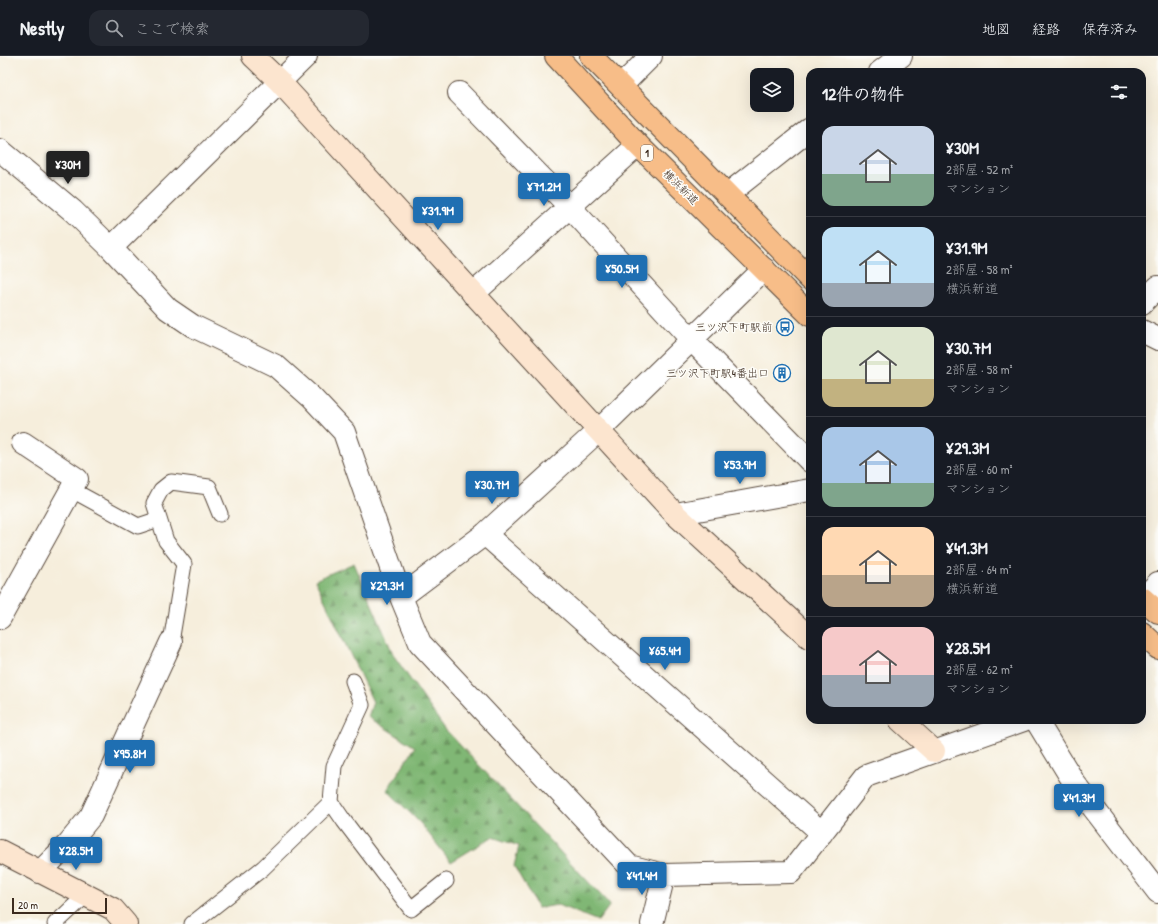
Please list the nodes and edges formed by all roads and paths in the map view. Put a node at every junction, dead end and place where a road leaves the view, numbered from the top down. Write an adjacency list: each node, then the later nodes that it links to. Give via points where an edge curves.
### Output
1 (253, 56): 8 (street)
2 (306, 56): 8 (street)
3 (556, 56): 12 (highway, 横浜新道 / 1)
4 (591, 56): 9 (highway)
5 (651, 56): 9 (street)
6 (901, 56): 7 (street)
7 (885, 68)
8 (279, 81): 16 (street); 20 (street)
9 (621, 86): 14 (highway)
10 (459, 93): 15 (street)
11 (806, 132): 14 (street)
12 (638, 144): 15 (street); 17 (highway, 横浜新道 / 1)
13 (0, 150): 16 (street, via 73,211)
14 (728, 194): 18 (highway)
15 (570, 207): 20 (street); 24 (street)
16 (111, 248): 36 (street, via 168,309 192,326 276,366 312,398 344,432)
17 (764, 269): 22 (highway, 横浜新道 / 1); 24 (street)
18 (806, 275)
19 (1158, 287): 21 (street)
20 (473, 294): 26 (street)
21 (1146, 299)
22 (806, 311)
23 (1146, 332): 25 (street)
24 (691, 339): 26 (street); 28 (street)
25 (1158, 339)
26 (598, 431): 32 (street); 34 (street)
27 (24, 442): 29 (street, via 78,479)
28 (806, 457)
29 (72, 490): 33 (lane, via 138,526); 38 (street)
30 (806, 491): 32 (street)
31 (220, 514): 33 (lane, via 209,487 171,482 161,490 154,503)
32 (675, 514): 39 (street)
33 (159, 519): 41 (lane, via 166,541 184,564)
34 (485, 534): 36 (street); 49 (street)
35 (1158, 583): 37 (street)
36 (401, 597): 52 (street, via 420,643 618,855 629,866)
37 (1148, 603)
38 (0, 618)
39 (806, 634)
40 (1146, 637): 42 (highway)
41 (171, 642): 51 (street, via 90,816 68,844)
42 (1158, 648)
43 (353, 680): 48 (lane, via 362,705 334,766)
44 (904, 724): 47 (street)
45 (1012, 724): 47 (street)
46 (1038, 724): 54 (street, via 1075,784)
47 (934, 751): 49 (street, via 866,776)
48 (332, 802): 53 (lane, via 344,822 410,909); 58 (lane, via 262,868)
49 (822, 832): 52 (street, via 791,872)
50 (0, 851): 51 (street)
51 (40, 872): 55 (street)
52 (664, 875): 59 (street)
53 (446, 881)
54 (1158, 892)
55 (86, 896): 56 (lane); 57 (street, via 113,909)
56 (55, 924)
57 (126, 924)
58 (192, 924)
59 (652, 924)

